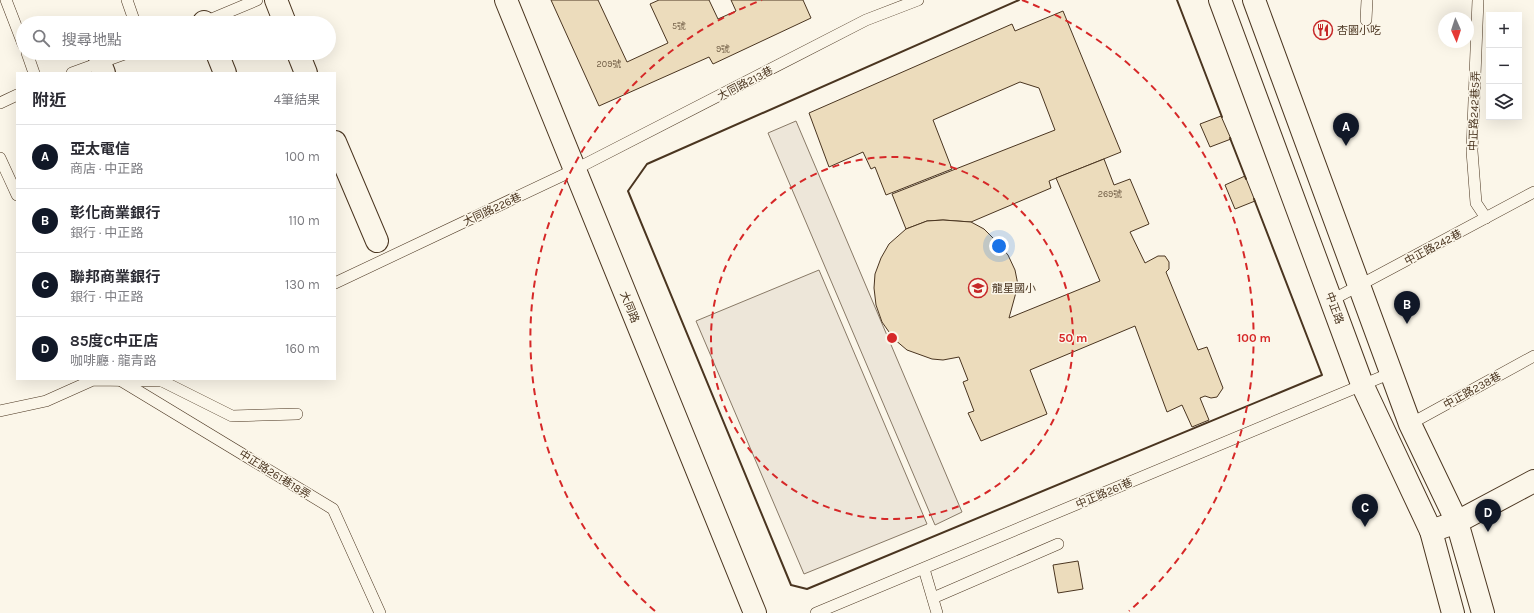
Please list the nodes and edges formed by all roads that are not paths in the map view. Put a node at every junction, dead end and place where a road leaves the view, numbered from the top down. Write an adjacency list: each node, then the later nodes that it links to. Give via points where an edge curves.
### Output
1 (6, 0): 15 (lane)
2 (127, 0): 11 (lane)
3 (276, 0): 13 (main road)
4 (506, 0): 29 (main road, 大同路)
5 (918, 0): 29 (lane, 大同路213巷, via 866,20)
6 (1220, 0): 36 (main road, 中正路)
7 (1254, 0): 35 (main road)
8 (1366, 0): 14 (lane)
9 (1478, 0): 32 (lane, 中正路242巷5弄, via 1472,150 1476,203)
10 (250, 1): 12 (lane)
11 (133, 16)
12 (219, 16)
13 (282, 16)
14 (1366, 20)
15 (16, 26)
16 (29, 60): 21 (lane)
17 (116, 60): 20 (lane)
18 (220, 60): 23 (main road)
19 (301, 60): 24 (main road)
20 (102, 68): 22 (lane)
21 (34, 72)
22 (78, 72)
23 (225, 72)
24 (306, 72)
25 (16, 95): 26 (lane)
26 (0, 103)
27 (336, 144): 33 (main road)
28 (0, 158): 31 (lane)
29 (574, 170): 34 (lane, 大同路226巷); 52 (main road, 大同路)
30 (1534, 192): 32 (lane, 中正路242巷)
31 (16, 193)
32 (1486, 218): 35 (lane, 中正路242巷)
33 (377, 241)
34 (336, 283)
35 (1359, 286): 36 (lane, 中正路242巷); 38 (main road)
36 (1332, 300): 41 (main road, 中正路)
37 (1534, 356): 44 (lane, 中正路238巷)
38 (1391, 373): 41 (lane, 中正路261巷); 44 (main road)
39 (120, 380): 40 (lane); 42 (lane, via 93,380 46,401); 51 (lane, 中正路261巷18弄, via 333,509)
40 (162, 380): 43 (lane, via 232,416)
41 (1362, 384): 47 (main road, 中正路); 49 (lane, 中正路261巷)
42 (0, 411)
43 (297, 414)
44 (1410, 424): 46 (main road)
45 (1534, 481): 46 (main road)
46 (1458, 522): 47 (main road); 56 (main road)
47 (1431, 531): 55 (main road, 中正路)
48 (1058, 544): 50 (lane)
49 (924, 569): 50 (lane); 53 (lane, 中正路261巷)
50 (933, 598): 54 (lane)
51 (380, 613)
52 (755, 613)
53 (816, 613)
54 (937, 613)
55 (1453, 613)
56 (1482, 613)

